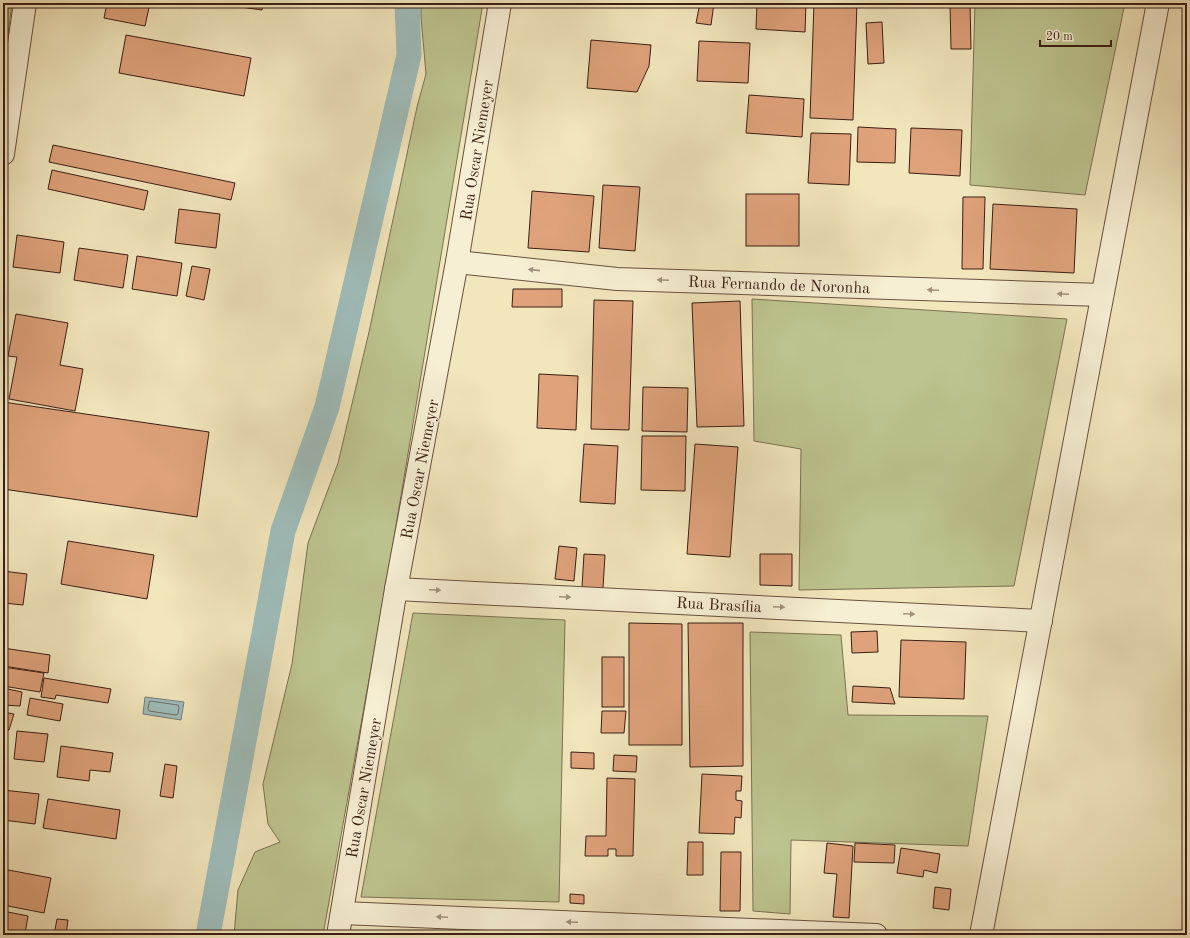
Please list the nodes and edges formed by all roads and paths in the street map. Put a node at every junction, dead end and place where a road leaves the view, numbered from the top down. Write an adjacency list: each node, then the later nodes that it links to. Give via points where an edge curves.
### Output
1 (25, 3): 4 (street)
2 (500, 3): 6 (street, Rua Oscar Niemeyer)
3 (1158, 3): 7 (street)
4 (9, 67): 5 (street)
5 (3, 154)
6 (457, 262): 7 (street, Rua Fernando de Noronha, one-way to 6, via 617,279); 8 (street, Rua Oscar Niemeyer)
7 (1102, 295): 9 (street)
8 (396, 589): 9 (street, Rua Brasília, one-way to 9); 10 (street, Rua Oscar Niemeyer)
9 (1041, 621): 13 (street)
10 (342, 913): 11 (street, Rua Oscar Niemeyer); 12 (street, one-way to 10)
11 (338, 935)
12 (876, 935)
13 (981, 935)

